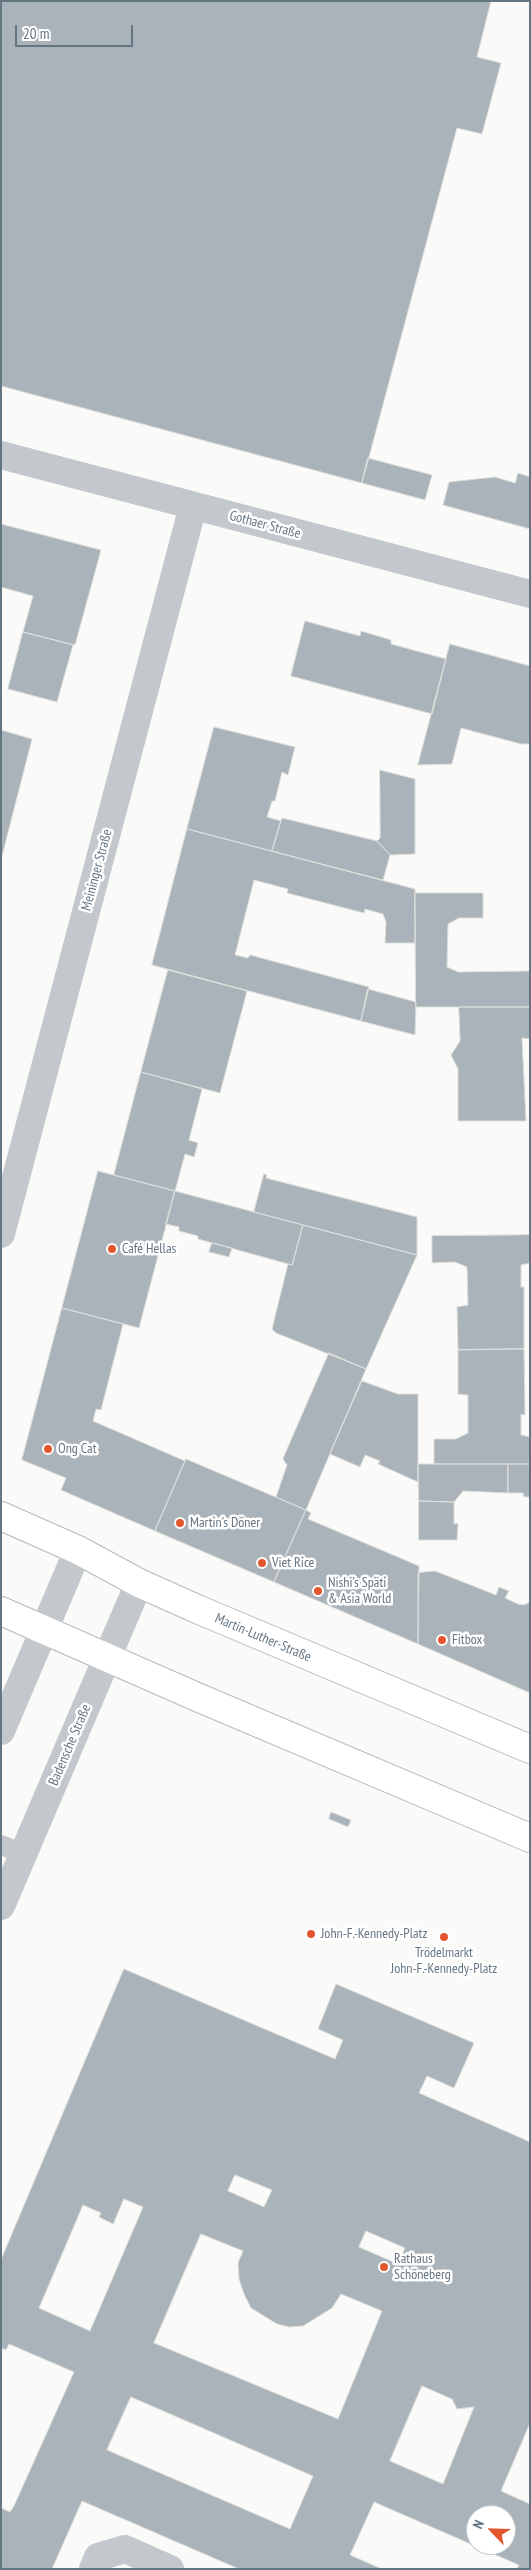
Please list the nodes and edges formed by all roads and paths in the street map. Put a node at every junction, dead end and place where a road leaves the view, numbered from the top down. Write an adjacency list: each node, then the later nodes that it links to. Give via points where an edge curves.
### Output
1 (1, 455): 2 (street, Gothaer Straße)
2 (192, 506): 3 (street, Gothaer Straße); 4 (street, Meininger Straße)
3 (530, 594)
4 (1, 1234)
5 (1, 1516): 6 (main road, Martin-Luther-Straße)
6 (78, 1550): 7 (main road, Martin-Luther-Straße); 9 (street)
7 (139, 1583): 10 (street, Badensche Straße); 12 (main road, Martin-Luther-Straße)
8 (1, 1611): 9 (main road)
9 (44, 1630): 10 (main road); 11 (street)
10 (107, 1658): 13 (main road); 14 (street, Badensche Straße)
11 (1, 1731)
12 (530, 1749)
13 (530, 1838)
14 (12, 1849): 15 (street, Badensche Straße)
15 (1, 1906)
16 (93, 2569): 17 (street, via 98,2557 125,2549)
17 (170, 2569)

